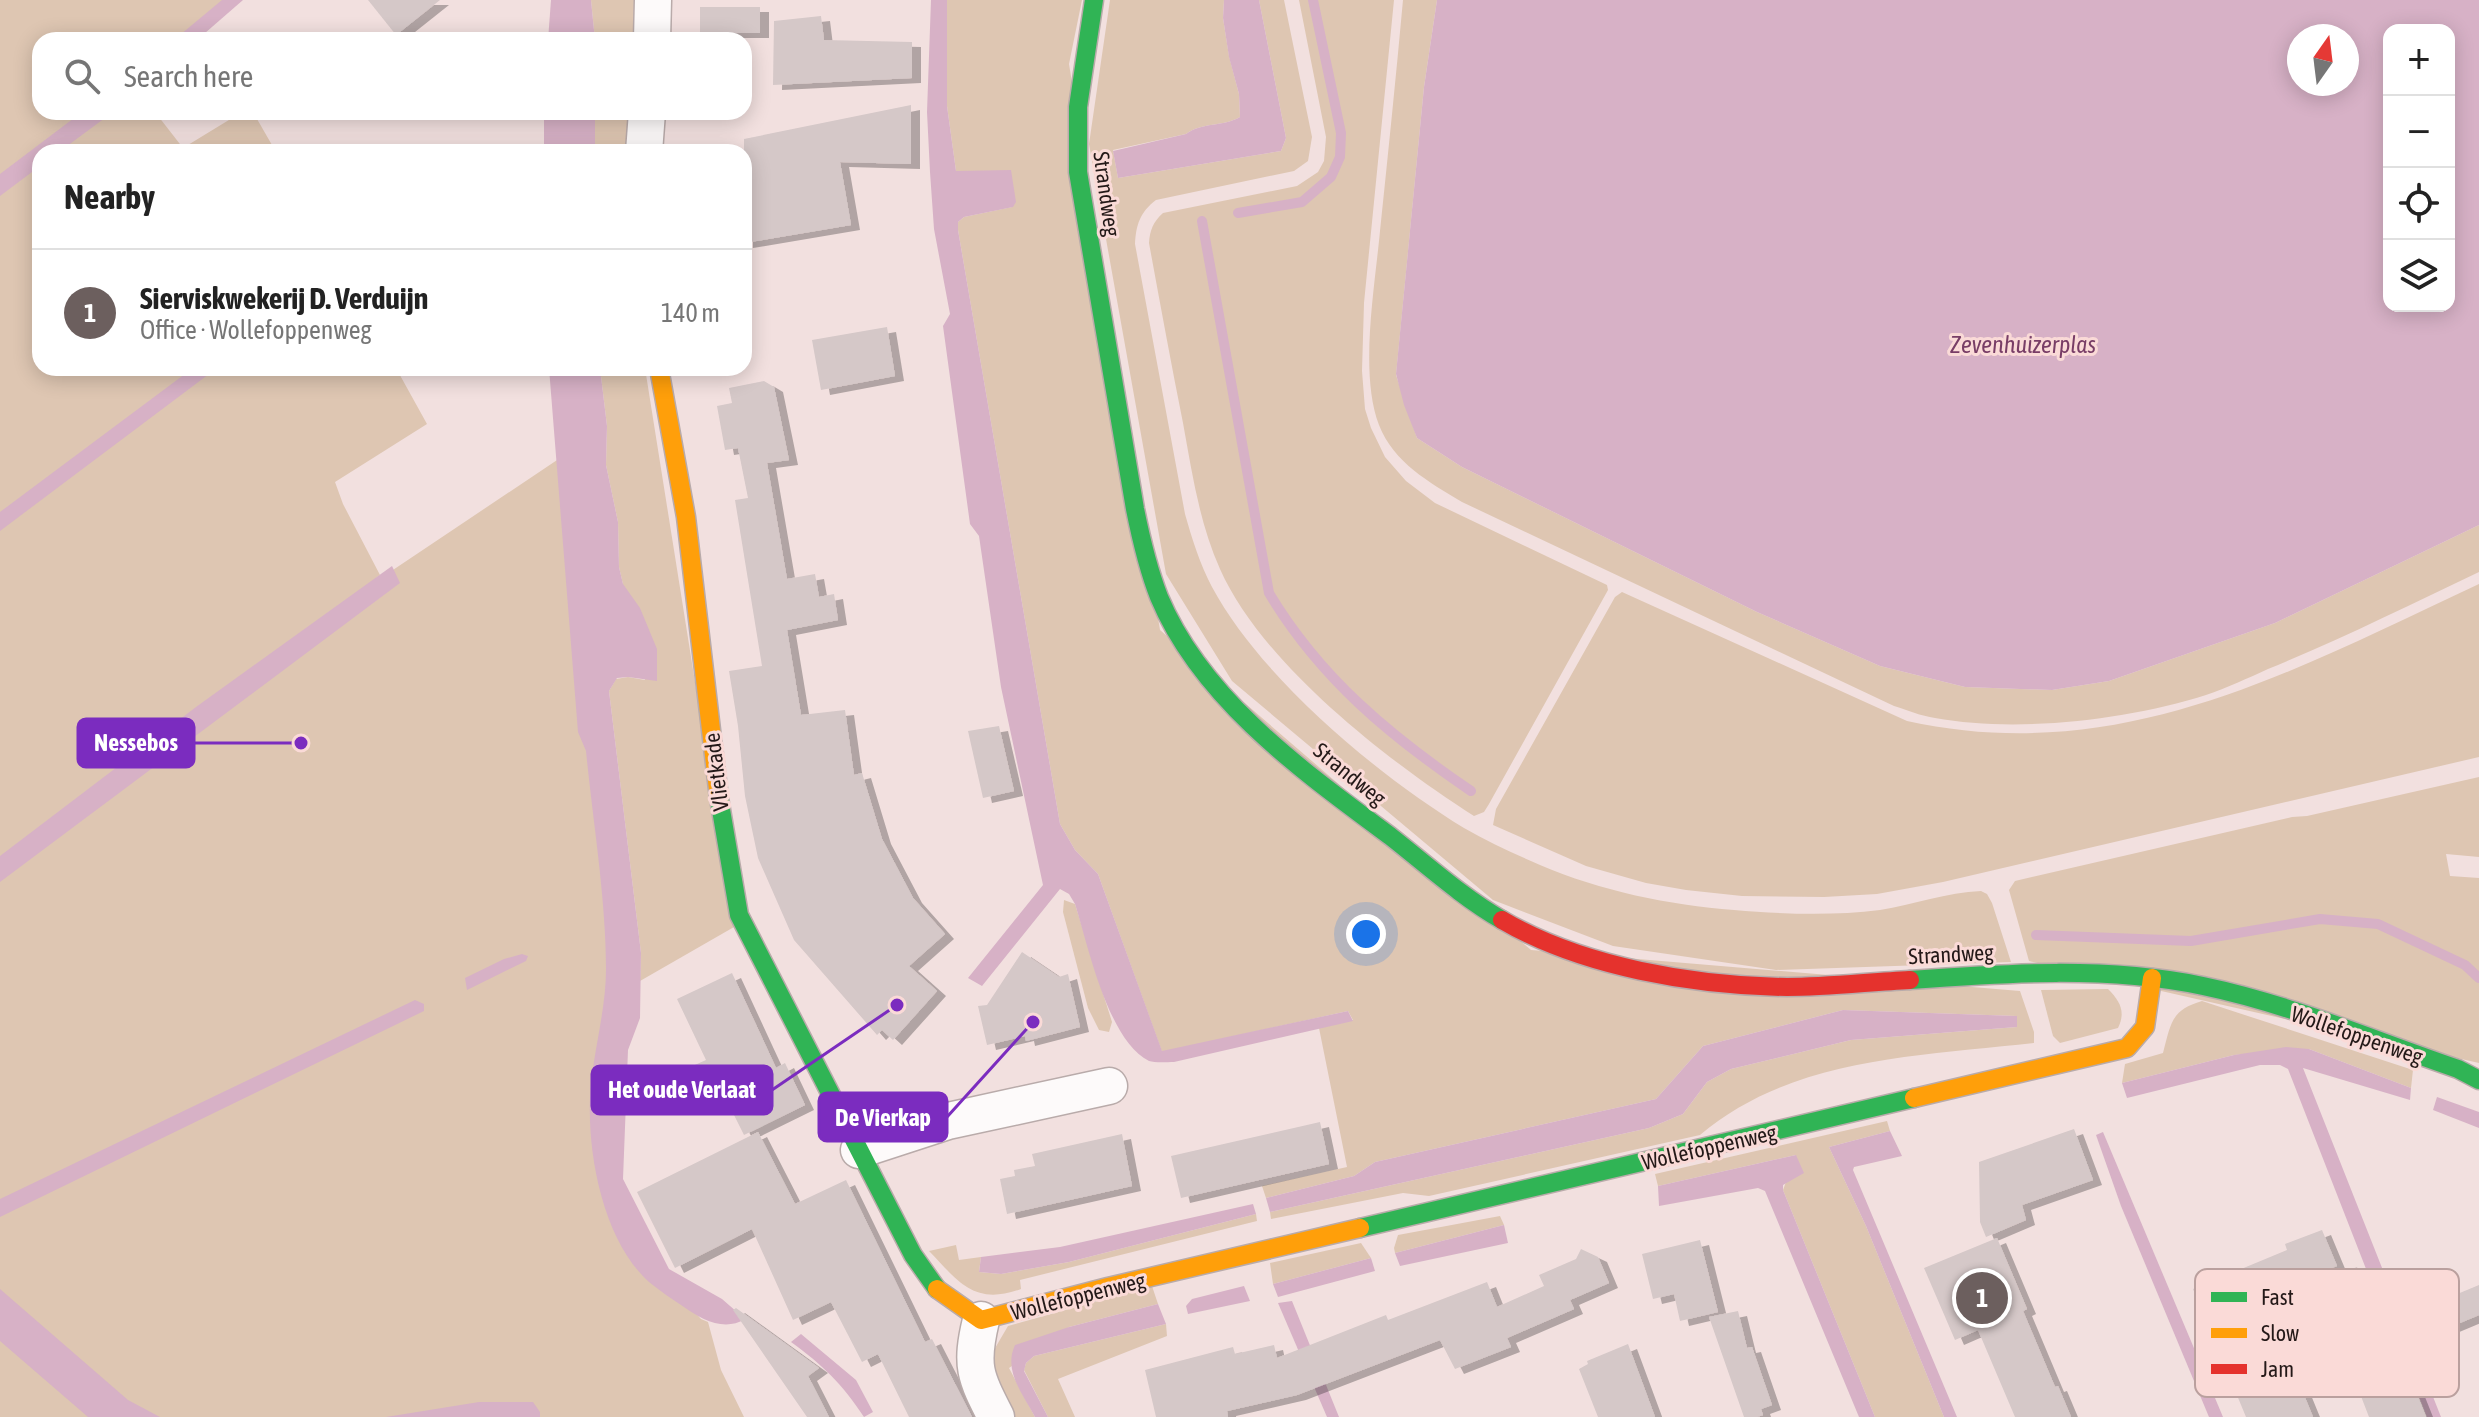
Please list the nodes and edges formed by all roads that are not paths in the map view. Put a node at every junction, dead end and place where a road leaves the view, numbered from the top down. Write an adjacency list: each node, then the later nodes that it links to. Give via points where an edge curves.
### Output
1 (653, 0): 3 (street)
2 (1094, 0): 7 (street, Strandweg, via 1081,68 1078,172 1140,536 1161,601 1190,652 1272,740 1490,913 1528,934 1599,958 1672,975 1788,987 2093,973)
3 (652, 32)
4 (646, 120): 5 (street)
5 (645, 144)
6 (660, 376): 10 (street, Vlietkade, via 686,517 722,825 739,915)
7 (2152, 978): 8 (street, Wollefoppenweg, via 2256,1000); 11 (street, Wollefoppenweg, via 2145,1027 2127,1048)
8 (2479, 1080)
9 (1109, 1086): 10 (street, via 948,1121)
10 (859, 1150): 11 (street, Vlietkade, via 913,1255 939,1292)
11 (981, 1320): 12 (street, Wollefoppenweg, via 975,1367)
12 (996, 1417)

